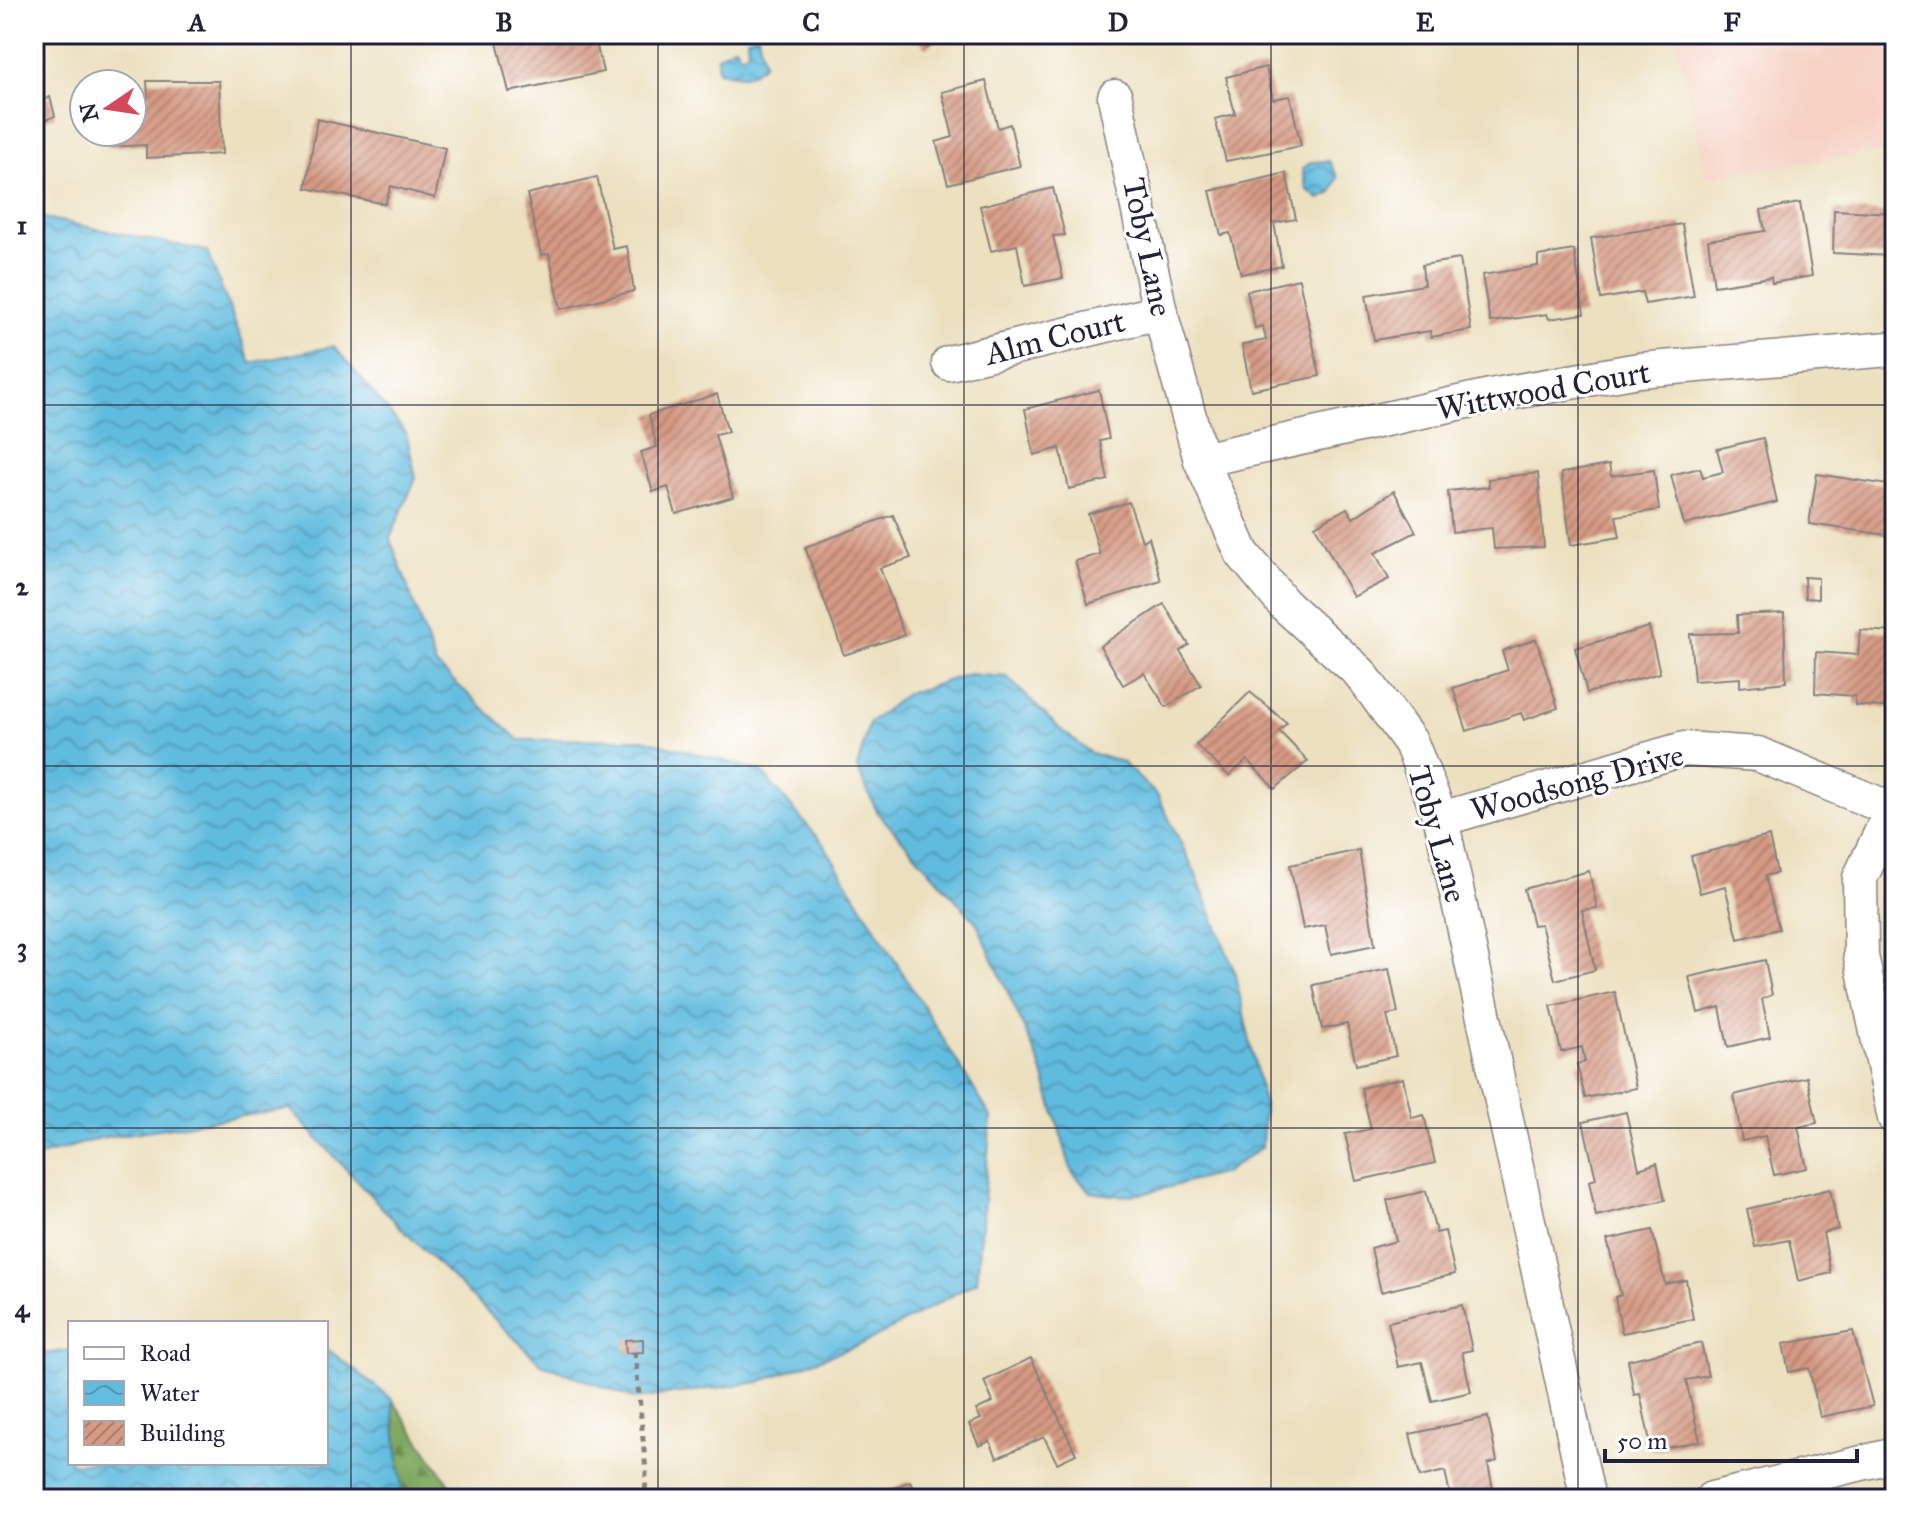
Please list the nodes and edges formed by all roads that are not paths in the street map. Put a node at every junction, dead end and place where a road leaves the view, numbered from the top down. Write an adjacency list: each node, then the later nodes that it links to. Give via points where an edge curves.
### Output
1 (1115, 97): 2 (street, Toby Lane)
2 (1160, 312): 4 (street, Alm Court); 5 (street, Toby Lane)
3 (1890, 349): 5 (street, Wittwood Court, via 1639,370 1490,396)
4 (949, 363)
5 (1201, 460): 7 (street, Toby Lane, via 1242,553 1284,604 1360,673 1411,743)
6 (1894, 810): 7 (street, Woodsong Drive, via 1758,754 1684,749); 8 (street, via 1860,878 1861,940)
7 (1441, 819): 10 (street, Toby Lane)
8 (1895, 1118)
9 (1895, 1455): 11 (street)
10 (1588, 1499)
11 (1712, 1499)

